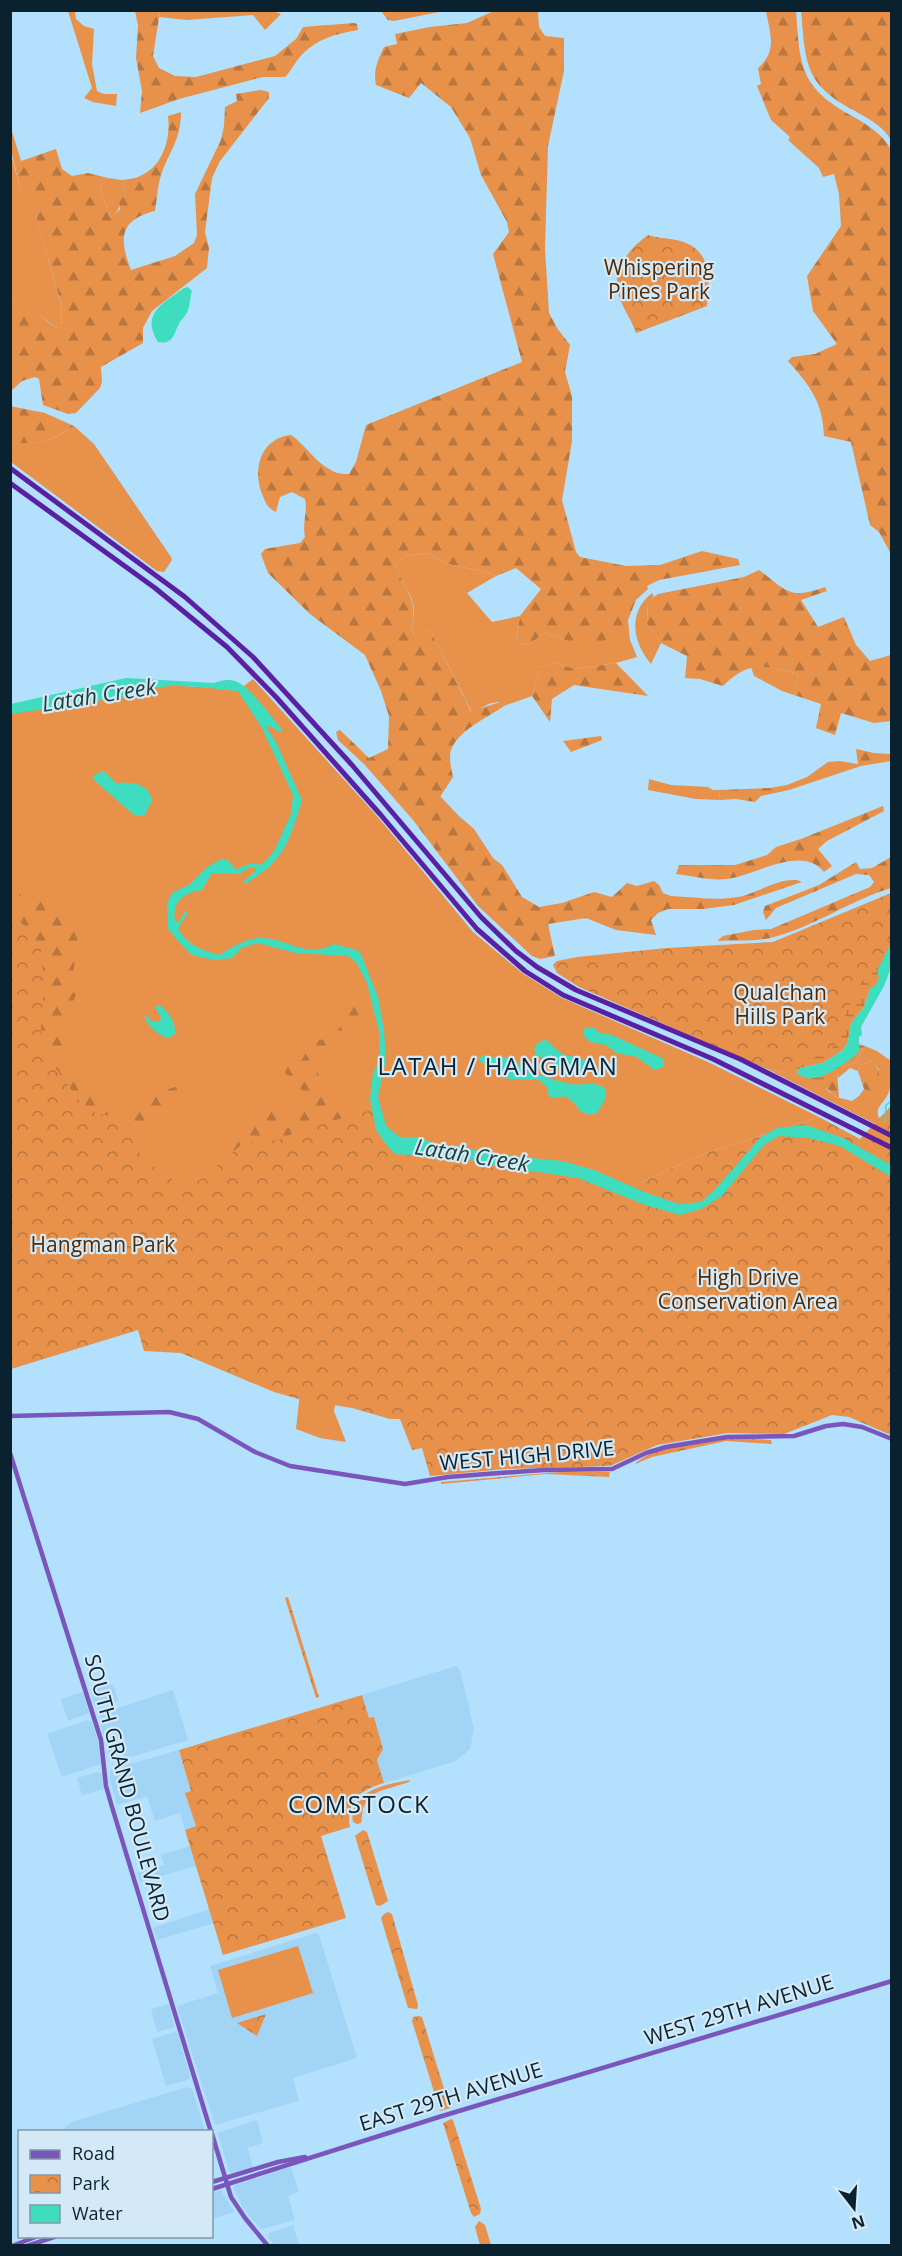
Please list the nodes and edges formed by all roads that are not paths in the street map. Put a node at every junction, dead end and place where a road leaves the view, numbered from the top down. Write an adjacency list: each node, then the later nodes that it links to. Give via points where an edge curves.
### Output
1 (10, 468): 3 (highway, via 185,597 253,657 481,918 537,967 576,990 740,1059)
2 (10, 483): 4 (highway, via 154,588 227,647 381,814 477,929 525,971 563,994 713,1059)
3 (891, 1136)
4 (891, 1149)
5 (10, 1416): 6 (main road, WEST HIGH DRIVE, via 181,1414 290,1466 405,1484 486,1474 612,1469 666,1447 727,1437 794,1436 826,1426 853,1425)
6 (891, 1439)
7 (10, 1453): 10 (main road, SOUTH GRAND BOULEVARD, via 101,1740 109,1797)
8 (891, 1981): 9 (main road, WEST 29TH AVENUE)
9 (596, 2070): 12 (main road, EAST 29TH AVENUE)
10 (210, 2130)
11 (213, 2139): 13 (main road, SOUTH GRAND BOULEVARD)
12 (317, 2155): 13 (main road, EAST 29TH AVENUE); 15 (main road, EAST 29TH AVENUE)
13 (225, 2178): 14 (main road, EAST 29TH AVENUE); 15 (main road, SOUTH GRAND BOULEVARD)
14 (213, 2182)
15 (227, 2184): 16 (main road, EAST 29TH AVENUE); 21 (main road, SOUTH GRAND BOULEVARD, via 237,2207)
16 (213, 2189)
17 (33, 2238): 19 (main road)
18 (51, 2238): 20 (main road)
19 (12, 2246)
20 (27, 2246)
21 (268, 2246)

